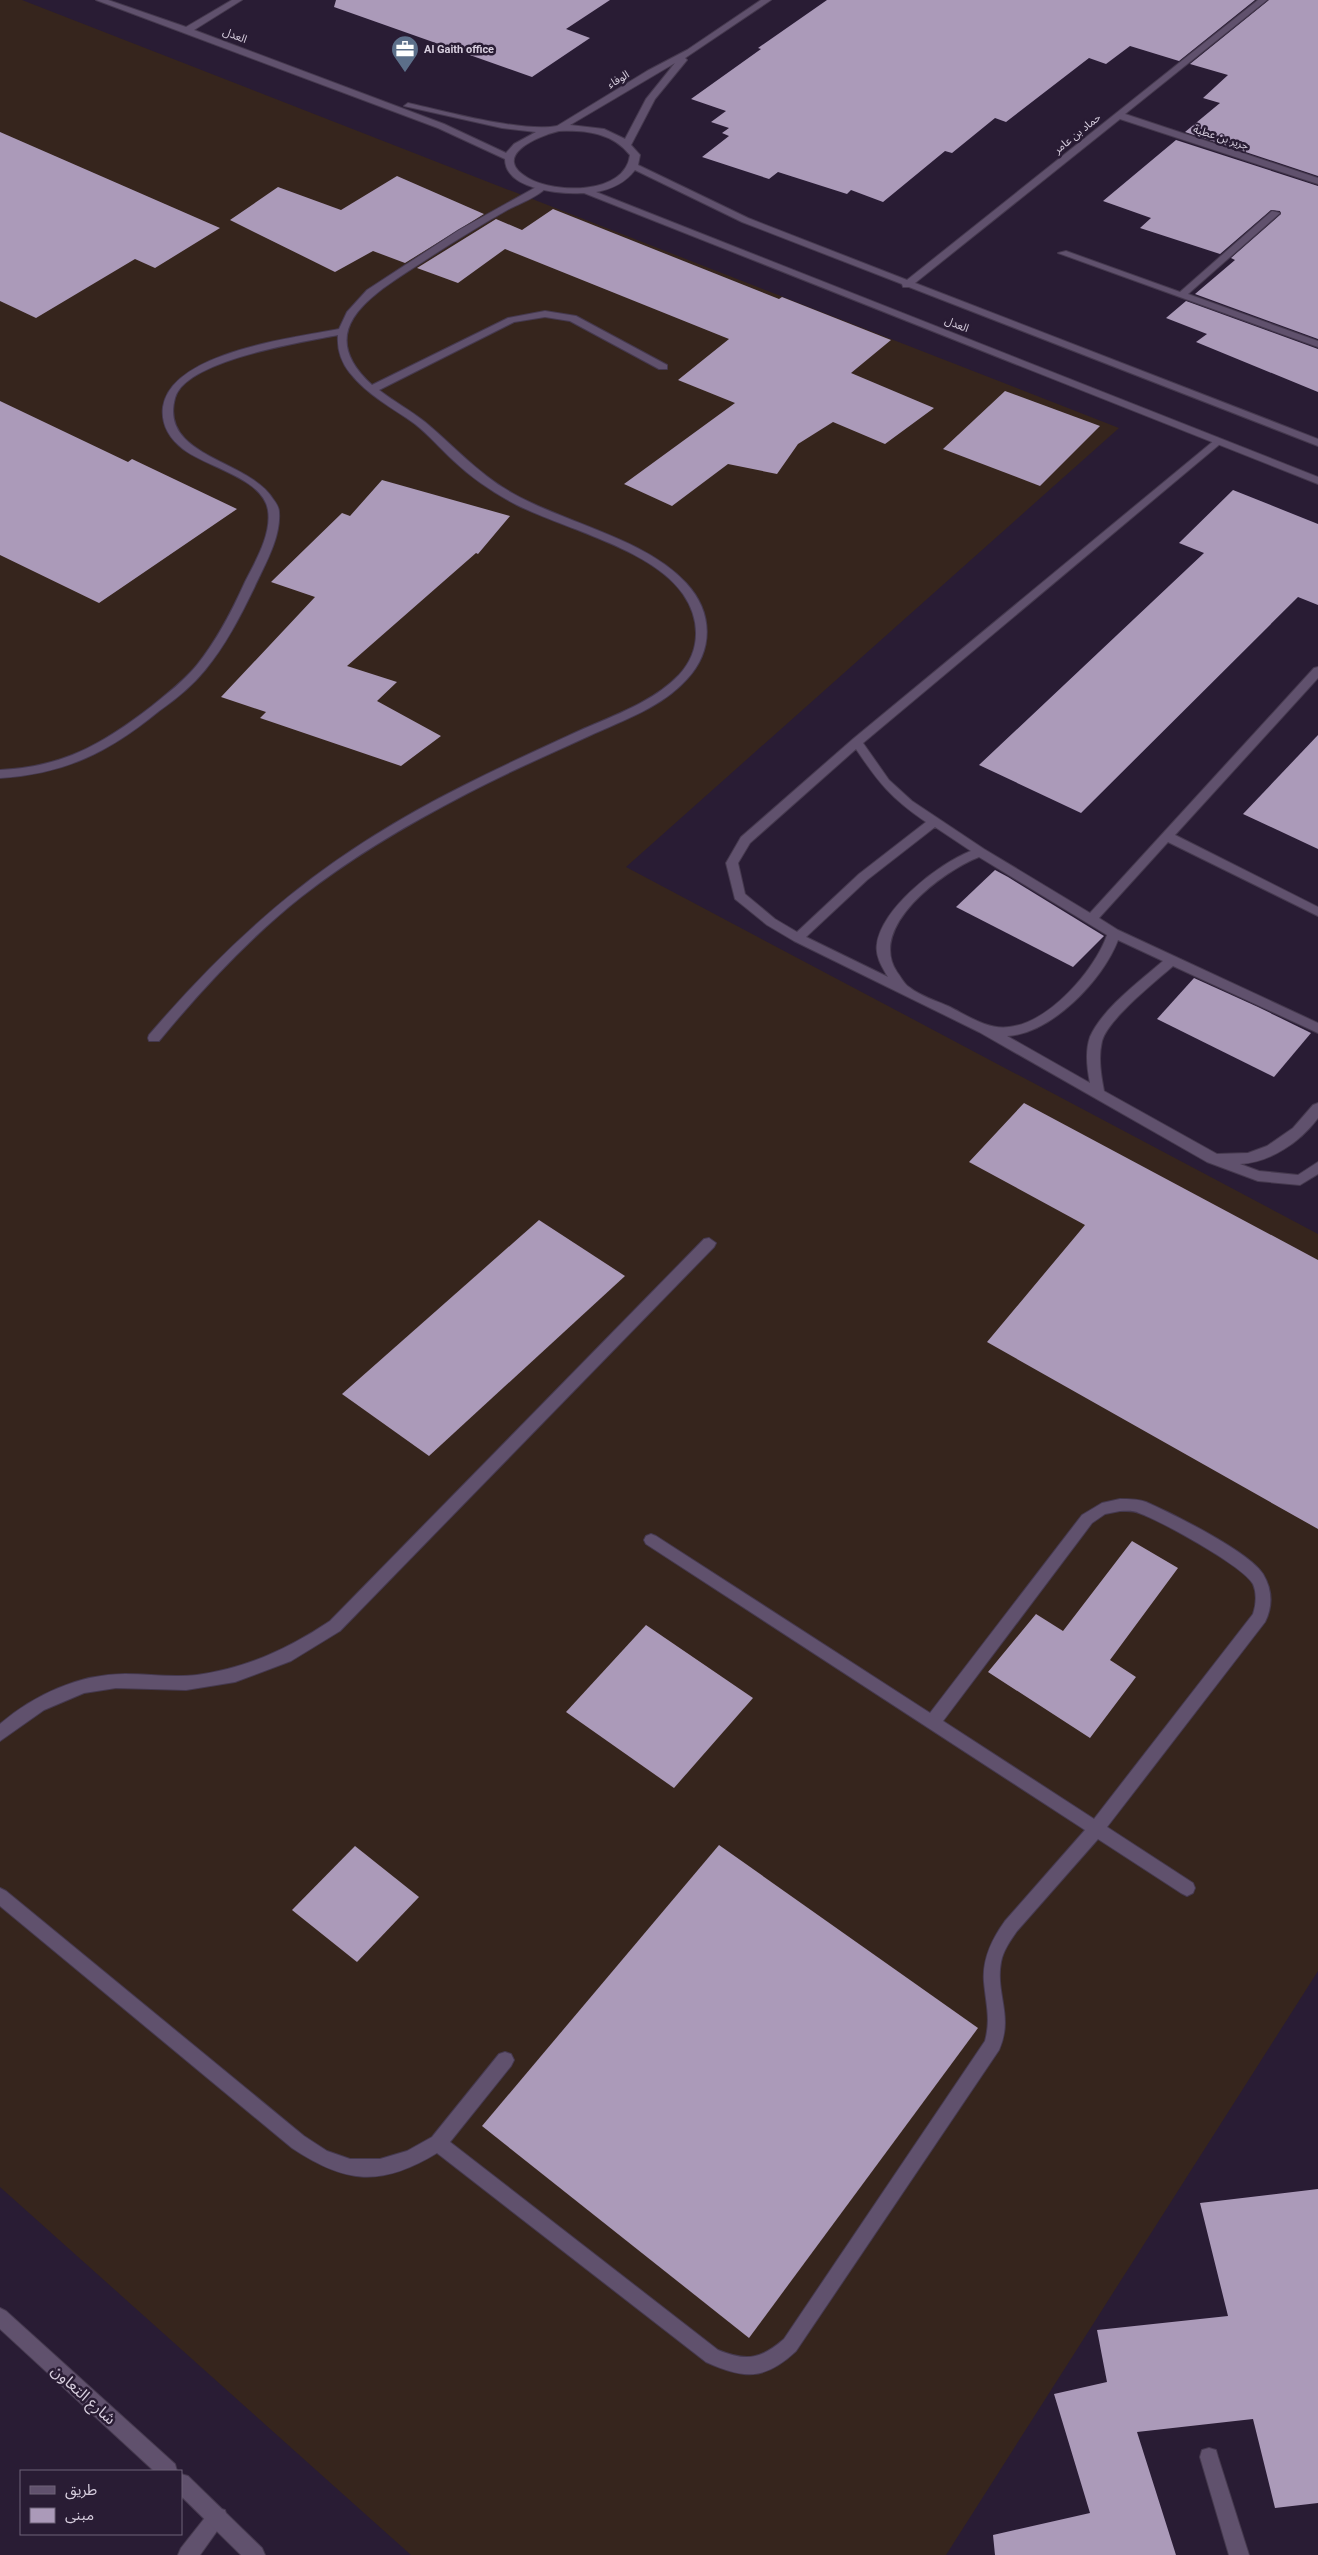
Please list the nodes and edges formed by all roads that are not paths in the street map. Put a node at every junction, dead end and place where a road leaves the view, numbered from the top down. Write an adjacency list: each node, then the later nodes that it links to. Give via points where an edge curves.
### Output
1 (100, 0): 5 (street, العدل)
2 (238, 0): 5 (street)
3 (767, 0): 6 (street, الوفاء)
4 (1263, 0): 8 (street, حماد بن عامر)
5 (187, 30): 7 (street, العدل)
6 (690, 52): 9 (street, الوفاء); 11 (street, الوفاء, via 650,97)
7 (360, 95): 10 (street, العدل, via 455,116); 12 (street, العدل, via 441,126)
8 (1118, 115): 14 (street, جرير بن عطية); 19 (street, حماد بن عامر)
9 (559, 128): 10 (street); 11 (street, via 598,130)
10 (548, 130): 12 (street, via 515,146)
11 (627, 144): 13 (street, via 635,154)
12 (509, 158): 15 (street, via 512,170 523,180)
13 (633, 166): 16 (street, via 624,177 608,186); 19 (street, العدل, via 745,220)
14 (1318, 181)
15 (541, 188): 16 (street, via 563,192); 21 (street, via 462,232 370,292 357,304)
16 (586, 191): 25 (street, العدل, via 741,250)
17 (1275, 213): 20 (street)
18 (1063, 253): 20 (street)
19 (906, 284): 26 (street, العدل)
20 (1182, 295): 22 (street)
21 (342, 331): 24 (street, via 347,362); 30 (street, via 214,361 188,376 171,394 165,414 172,434 192,451 248,479 268,497 275,516 255,572 239,607 192,678 126,733 76,761 45,770)
22 (1318, 344)
23 (663, 367): 24 (street, via 573,318 545,314 511,320)
24 (372, 389): 42 (street, via 422,425 467,467 496,488 527,506 666,569 684,585 696,602 703,640 685,676 646,706 459,793 349,856 246,937)
25 (1216, 442): 27 (street, العدل); 29 (street)
26 (1318, 443)
27 (1318, 481)
28 (1318, 672): 32 (street)
29 (857, 742): 31 (street, via 885,783); 37 (street, via 745,840 732,863 739,896 771,922)
30 (0, 774)
31 (934, 822): 33 (street); 37 (street, via 897,848)
32 (1167, 836): 34 (lane); 35 (street)
33 (980, 852): 35 (street); 39 (street, via 950,865 914,895 886,933 883,945 886,965)
34 (1318, 912)
35 (1090, 920): 36 (street)
36 (1114, 933): 38 (street); 41 (street, via 1111,946 1062,1006 1009,1032)
37 (798, 938): 39 (street)
38 (1172, 960): 40 (street); 43 (street, via 1124,1004 1097,1035 1093,1063)
39 (905, 991): 41 (street)
40 (1318, 1028)
41 (983, 1029): 43 (street)
42 (154, 1038)
43 (1098, 1093): 45 (street)
44 (1318, 1108): 45 (street, via 1309,1122 1278,1147 1251,1158)
45 (1212, 1158): 46 (street, via 1258,1176 1300,1180)
46 (1318, 1167)
47 (709, 1243): 50 (street, via 335,1626 304,1648 270,1665 232,1677 193,1683 115,1681 75,1689 41,1704)
48 (651, 1540): 49 (street)
49 (932, 1723): 51 (street); 51 (street, via 1087,1519 1098,1510 1126,1503 1142,1507 1239,1561 1256,1575 1264,1594 1260,1617)
50 (0, 1734)
51 (1096, 1829): 52 (street); 55 (street, via 1000,1942 993,1962 992,1981 998,2024 993,2044 790,2345 777,2358 760,2365 736,2367 712,2356)
52 (1187, 1888)
53 (0, 1896): 55 (street, via 298,2142 322,2158 350,2168 380,2168 411,2159)
54 (505, 2060): 55 (street)
55 (438, 2143)
56 (0, 2317): 58 (street, شارع التعاون)
57 (1208, 2457): 63 (street)
58 (167, 2470)
59 (182, 2484): 60 (street)
60 (218, 2517): 61 (street); 62 (street)
61 (188, 2555)
62 (255, 2555)
63 (1239, 2555)

